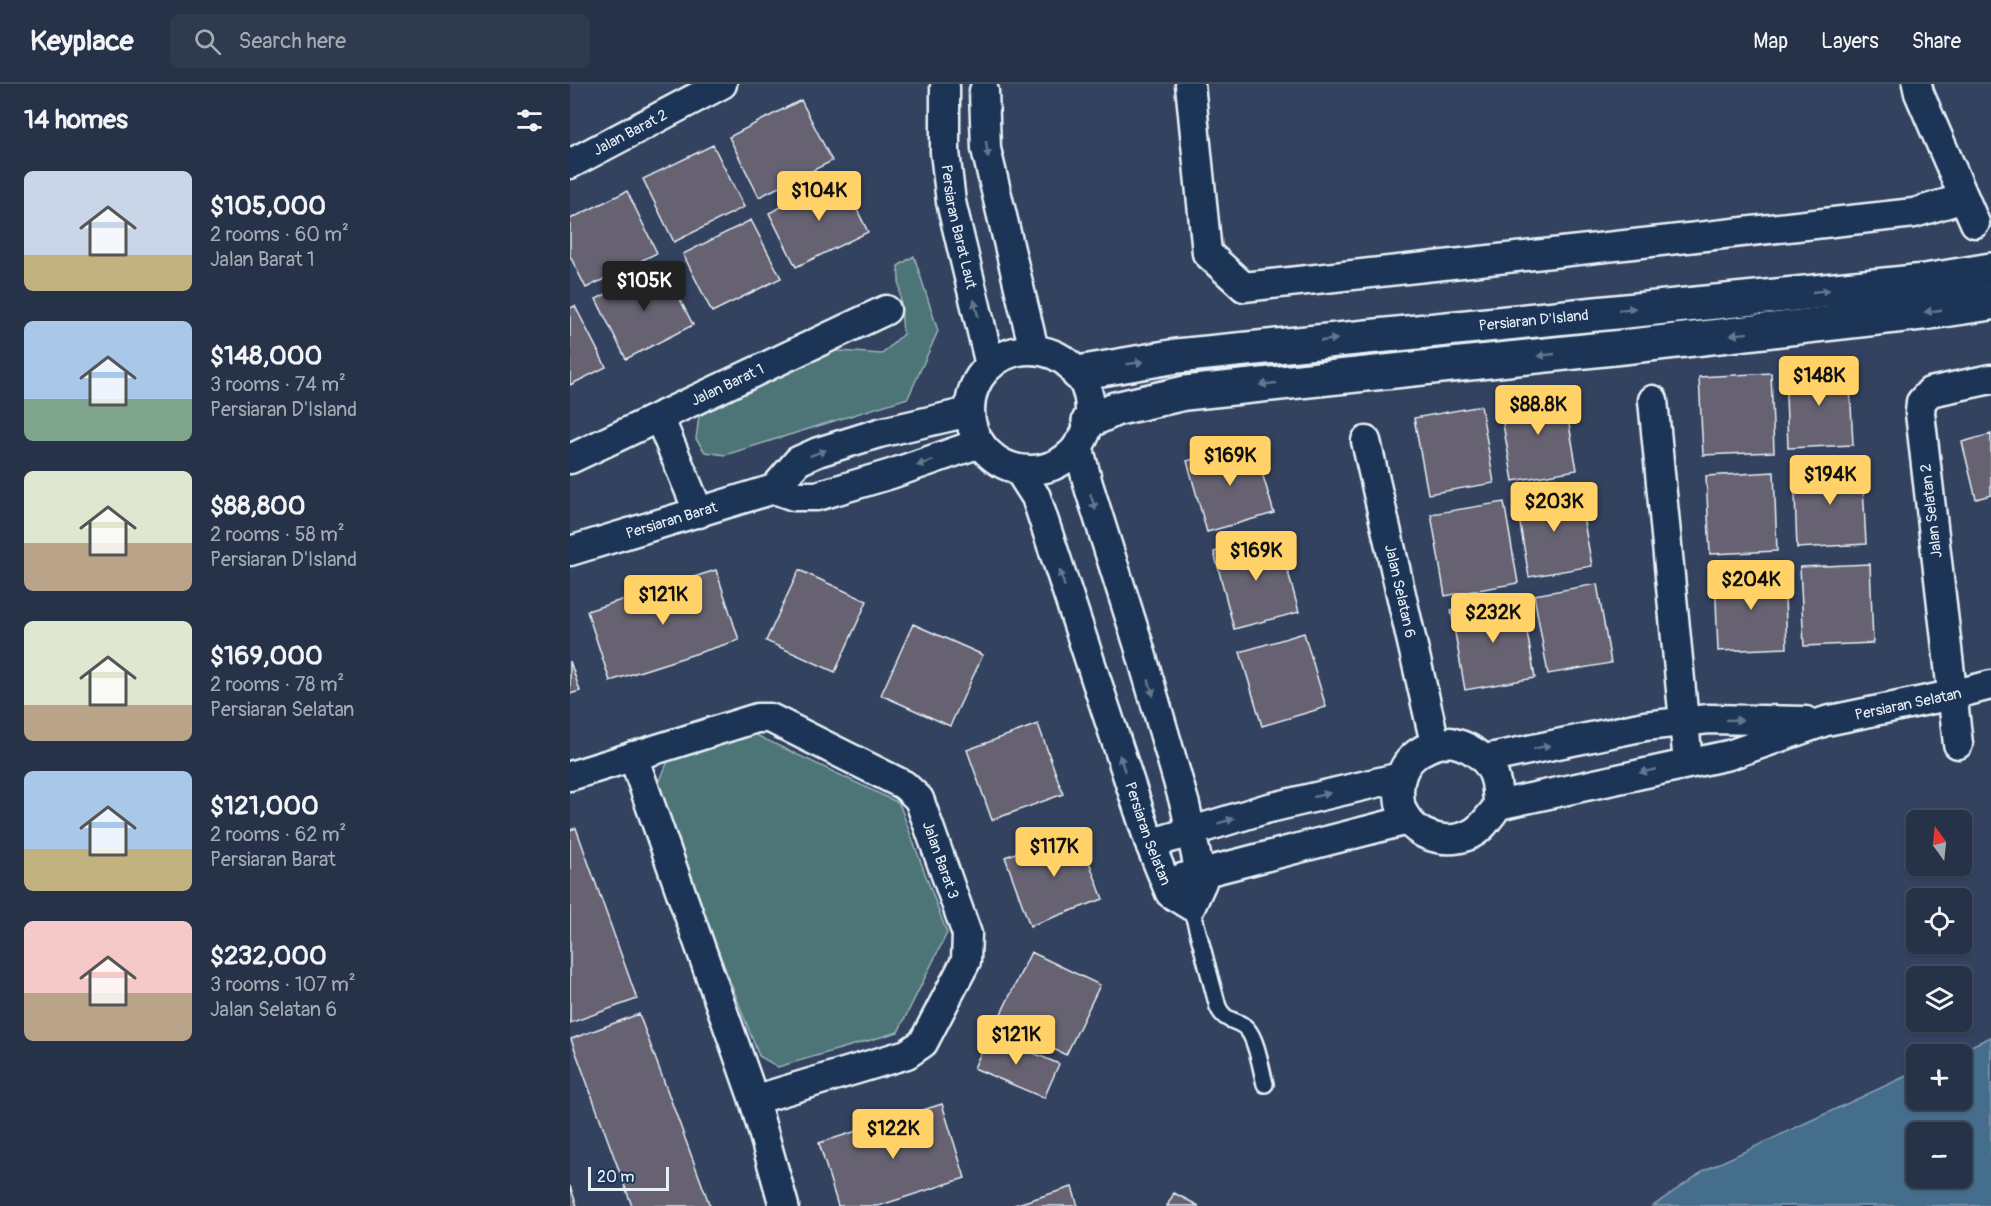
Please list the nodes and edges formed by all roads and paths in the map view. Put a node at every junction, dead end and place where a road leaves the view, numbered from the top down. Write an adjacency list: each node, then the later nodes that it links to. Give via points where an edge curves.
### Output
1 (722, 84): 6 (street, Jalan Barat 2)
2 (1190, 84): 3 (street, via 1207,253 1244,287 1914,213 1970,211)
3 (1917, 84)
4 (942, 86): 5 (street, via 964,94); 11 (street, Persiaran Barat Laut, one-way to 4, via 951,202)
5 (990, 87): 10 (street, one-way to 10, via 986,149)
6 (570, 164)
7 (1991, 270): 12 (street, Persiaran D'Island, one-way to 7, via 1177,356 1925,280)
8 (1991, 303): 17 (street, one-way to 17, via 1185,393 1115,409)
9 (886, 310): 16 (street, Jalan Barat 1)
10 (1034, 350): 11 (street, via 1010,353); 12 (street, via 1050,353)
11 (990, 365): 15 (street, via 978,378)
12 (1078, 373): 17 (street, via 1088,395)
13 (1991, 380): 26 (street, Jalan Selatan 2, via 1930,392 1921,402)
14 (1653, 400): 27 (street)
15 (969, 412): 19 (street); 22 (street, one-way to 15, via 798,461 818,452)
16 (659, 417): 20 (street, Jalan Barat 1); 23 (street)
17 (1083, 433): 21 (street, via 1066,457 1052,465); 38 (street, one-way to 38, via 1088,484)
18 (1366, 441): 29 (street, Jalan Selatan 6)
19 (980, 443): 21 (street, via 990,455); 22 (street, one-way to 22, via 817,496 794,496)
20 (570, 459)
21 (1018, 469): 39 (street, Persiaran Selatan, one-way to 21, via 1036,497)
22 (774, 489): 23 (street, Persiaran Barat)
23 (699, 513): 24 (street, Persiaran Barat)
24 (570, 551)
25 (1991, 685): 26 (street, Persiaran Selatan)
26 (1952, 695): 28 (street, Persiaran Selatan); 30 (street, Jalan Selatan 2)
27 (1683, 722): 28 (street, one-way to 28); 32 (street, one-way to 27, via 1645,726); 33 (street)
28 (1826, 722): 33 (street, via 1729,755)
29 (1435, 743): 32 (street, via 1467,746); 35 (street, via 1408,762)
30 (1958, 744)
31 (633, 756): 34 (street, Jalan Barat 3); 44 (street); 44 (street, Jalan Barat 3, via 757,718 770,718 904,785 919,799 967,934 966,961 923,1043 907,1054)
32 (1485, 759): 36 (street, via 1497,783)
33 (1688, 763): 36 (street, one-way to 36)
34 (570, 776)
35 (1401, 777): 37 (street, via 1401,807); 38 (street, one-way to 35)
36 (1498, 805): 37 (street, via 1481,828 1467,837 1451,840 1420,832)
37 (1408, 820): 40 (street)
38 (1191, 831): 39 (street); 40 (street)
39 (1150, 844): 41 (street, Persiaran Selatan)
40 (1200, 873): 41 (street); 42 (street, via 1202,882)
41 (1166, 883): 42 (street, Persiaran Selatan, via 1170,893)
42 (1191, 906): 43 (lane, via 1218,1007 1222,1016 1245,1027 1251,1035)
43 (1265, 1084)
44 (754, 1101): 45 (street)
45 (784, 1206)

